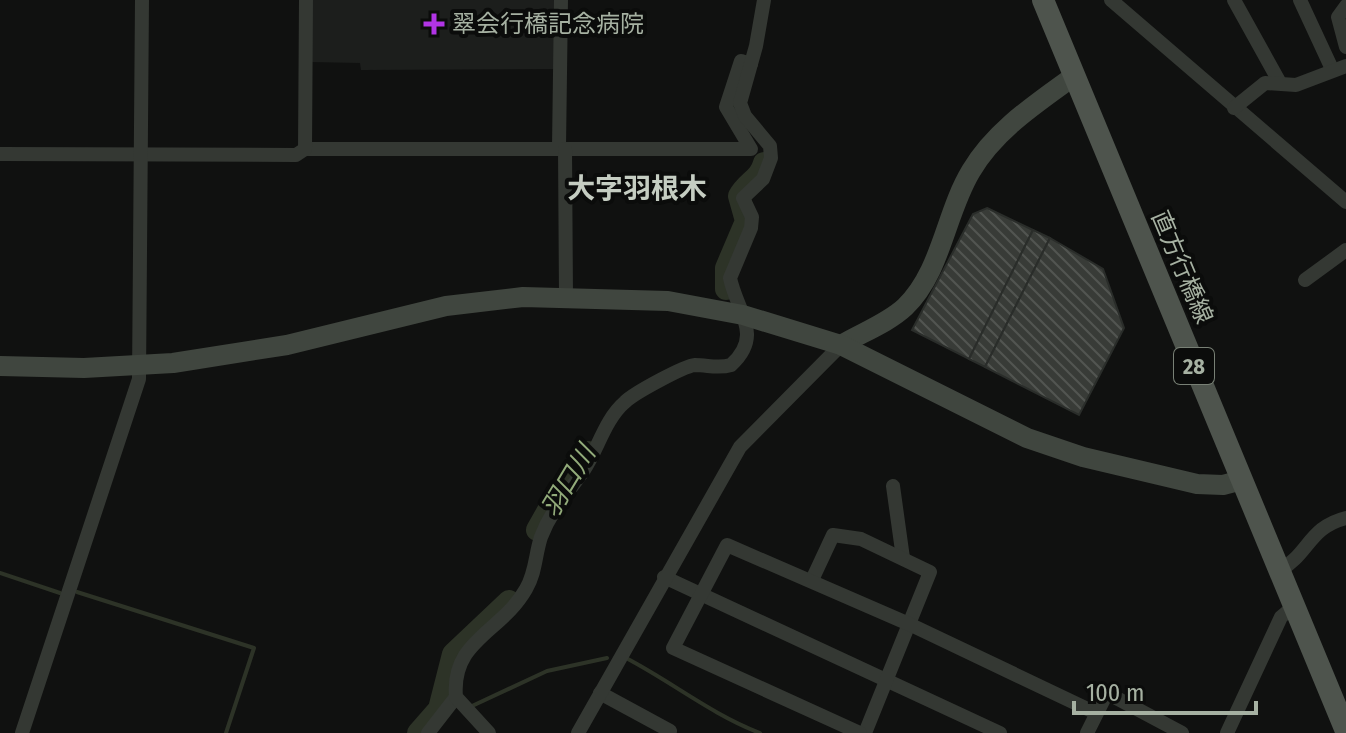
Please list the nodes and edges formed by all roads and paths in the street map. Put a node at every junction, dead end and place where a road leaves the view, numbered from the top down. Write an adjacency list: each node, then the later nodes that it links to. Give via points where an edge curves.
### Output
1 (142, 0): 19 (street)
2 (306, 0): 17 (street)
3 (561, 0): 16 (street)
4 (764, 0): 11 (street)
5 (1043, 0): 13 (main road, 直方行橋線 / 28)
6 (1111, 0): 15 (street)
7 (1234, 0): 14 (street)
8 (1300, 0): 12 (street)
9 (1346, 6): 10 (street, via 1338,17)
10 (1346, 47)
11 (751, 64): 16 (street, via 741,61 726,107 751,149); 24 (street, via 741,109 763,135 771,158 763,179 743,198 751,228 730,278)
12 (1339, 68): 14 (street, via 1311,82)
13 (1074, 76): 25 (street, via 1019,116 972,169 928,278 916,295 902,310); 28 (main road, 直方行橋線 / 28)
14 (1280, 83): 15 (street, via 1265,83)
15 (1234, 108): 20 (street)
16 (562, 148): 17 (street); 23 (street)
17 (305, 149): 19 (street, via 296,155)
18 (0, 154): 19 (street)
19 (142, 155): 26 (street)
20 (1346, 202)
21 (1346, 250): 22 (street)
22 (1305, 280)
23 (566, 296): 24 (street, via 668,301); 26 (street, via 446,306 261,350)
24 (743, 315): 25 (street); 40 (street, via 749,326 746,341 731,365 686,367 623,403 551,515 522,596 464,653 457,666)
25 (841, 345): 28 (street, via 1050,446 1197,484); 33 (street, via 740,447)
26 (140, 365): 27 (street); 45 (street)
27 (0, 366)
28 (1242, 480): 32 (main road, 直方行橋線 / 28)
29 (893, 486): 31 (street)
30 (1346, 518): 32 (street, via 1314,533 1293,563)
31 (903, 558): 34 (street, via 861,539 833,535); 37 (street, via 930,572)
32 (1279, 571): 36 (main road, 直方行橋線 / 28)
33 (664, 577): 35 (street); 39 (street)
34 (812, 580): 35 (street, via 727,545); 37 (street)
35 (704, 595): 38 (street); 48 (street, via 695,602 673,648)
36 (1294, 606): 43 (main road, 直方行橋線 / 28); 52 (street, via 1281,617)
37 (909, 624): 38 (street); 41 (street)
38 (887, 680): 48 (street); 49 (street)
39 (600, 693): 42 (street); 44 (street)
40 (456, 697): 46 (street); 47 (street)
41 (1096, 713): 50 (street); 51 (street, via 1107,693)
42 (670, 731)
43 (1346, 731)
44 (582, 732)
45 (22, 733)
46 (428, 733)
47 (489, 733)
48 (863, 733)
49 (1000, 733)
50 (1087, 733)
51 (1182, 733)
52 (1227, 733)

